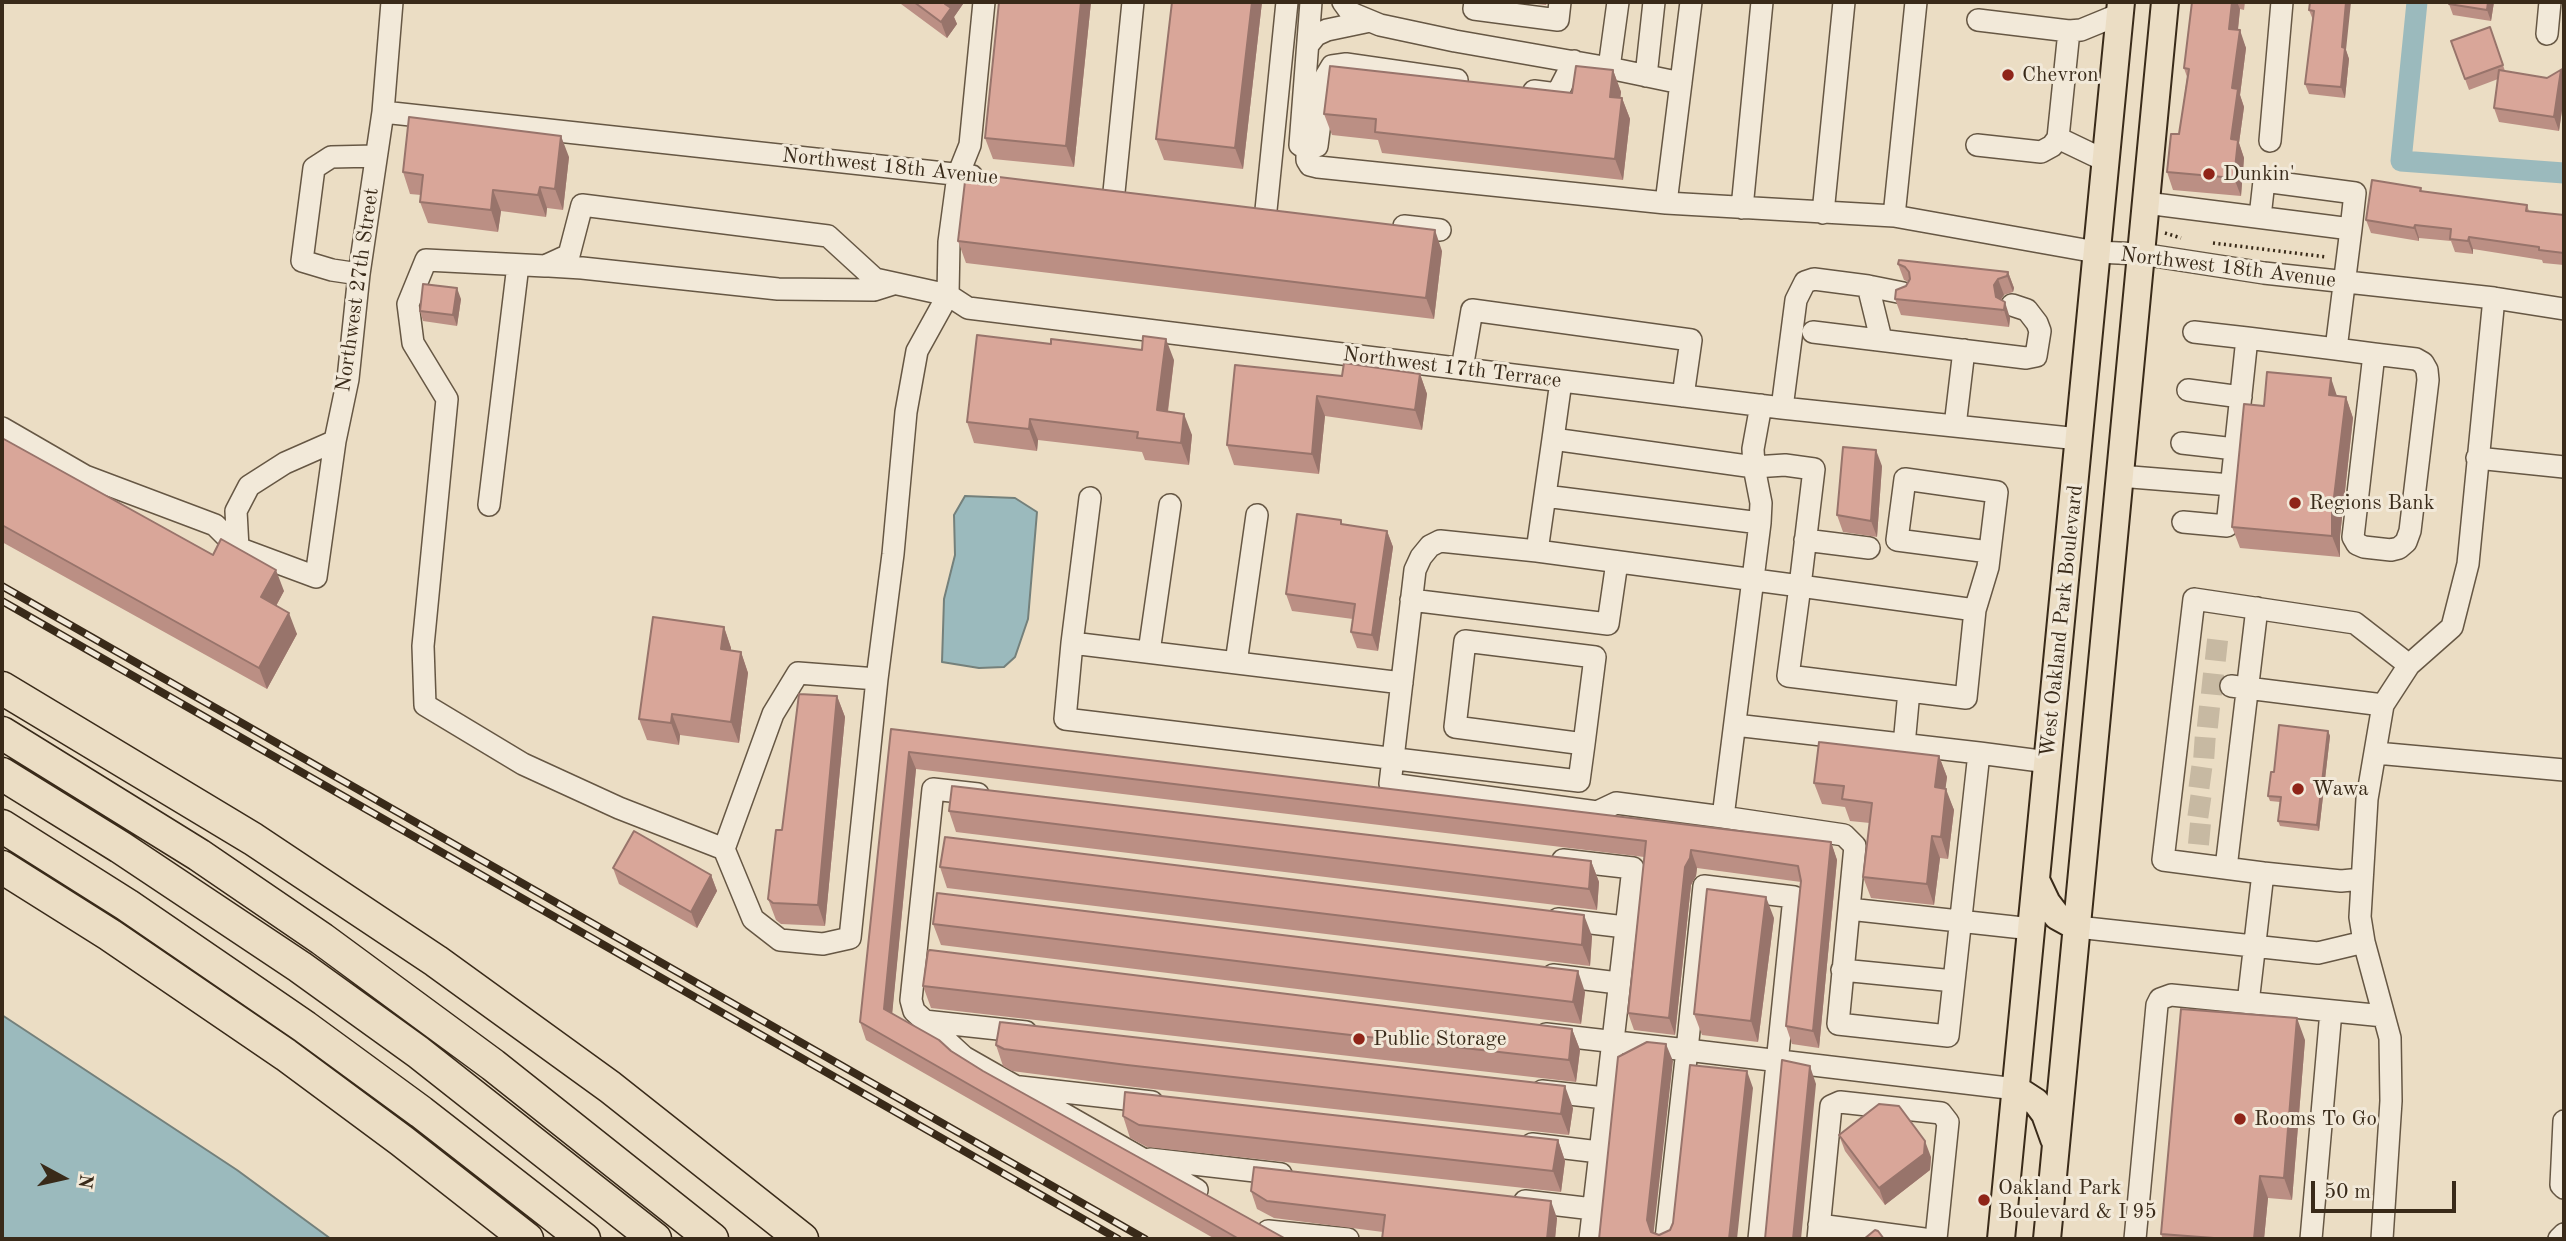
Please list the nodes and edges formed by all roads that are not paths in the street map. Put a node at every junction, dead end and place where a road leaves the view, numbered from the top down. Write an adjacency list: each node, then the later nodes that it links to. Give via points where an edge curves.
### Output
1 (391, 2): 30 (street, Northwest 27th Street)
2 (984, 2): 37 (street, via 970,145)
3 (1133, 2): 39 (street, via 1121,192)
4 (1287, 2): 43 (street)
5 (1311, 2): 23 (street)
6 (1343, 2): 19 (street, via 1352,13)
7 (1475, 2): 8 (street, via 1474,9 1558,20)
8 (1560, 2)
9 (1618, 2): 25 (street)
10 (1654, 2): 26 (street)
11 (1691, 2): 28 (street)
12 (1762, 2): 42 (street)
13 (1844, 2): 44 (street)
14 (1916, 2): 45 (street)
15 (2165, 2): 41 (main road, West Oakland Park Boulevard)
16 (2282, 2): 32 (street)
17 (2550, 2): 22 (street)
18 (2120, 8): 21 (street, via 2081,30); 36 (main road, West Oakland Park Boulevard)
19 (1368, 11): 23 (street, via 1316,35); 24 (street, via 1380,25)
20 (1978, 20): 21 (street)
21 (2069, 31): 31 (street)
22 (2547, 34)
23 (1308, 45): 34 (street, via 1300,145)
24 (1574, 61): 25 (street); 29 (street, via 1557,94)
25 (1609, 68): 26 (street)
26 (1646, 76): 28 (street)
27 (1479, 83): 34 (street, via 1346,64 1332,66 1326,76 1317,146)
28 (1681, 83): 40 (street)
29 (1518, 89)
30 (383, 112): 35 (street, Northwest 27th Street); 37 (street, Northwest 18th Avenue)
31 (2057, 138): 33 (street, via 2041,152); 36 (street)
32 (2270, 141)
33 (1977, 145)
34 (1307, 149): 40 (street, Northwest 18th Avenue, via 1310,165 1318,167)
35 (376, 156): 54 (street, Northwest 27th Street); 54 (street, via 331,157 314,168 302,261)
36 (2106, 161): 50 (main road, West Oakland Park Boulevard)
37 (958, 175): 38 (street, Northwest 18th Avenue); 59 (street, via 948,242)
38 (997, 179)
39 (1088, 189)
40 (1667, 203): 42 (street, Northwest 18th Avenue)
41 (2155, 204): 46 (street); 51 (main road, West Oakland Park Boulevard)
42 (1742, 208): 44 (street, Northwest 18th Avenue)
43 (1266, 210)
44 (1823, 213): 45 (street, Northwest 18th Avenue)
45 (1894, 216): 50 (street, Northwest 18th Avenue)
46 (2260, 217): 48 (street); 48 (street, via 2264,181 2355,193)
47 (1386, 224): 49 (street)
48 (2351, 229): 56 (street)
49 (1440, 230)
50 (2096, 252): 51 (street, Northwest 18th Avenue); 79 (main road, West Oakland Park Boulevard)
51 (2141, 254): 56 (street, Northwest 18th Avenue); 86 (main road, West Oakland Park Boulevard)
52 (518, 265): 53 (street); 90 (street); 131 (street, via 426,260 408,304 412,343 447,399 423,646 425,705 523,764)
53 (545, 266): 55 (street, via 778,289 874,290); 55 (street, via 569,254 582,205 828,236 875,279)
54 (359, 274): 80 (street, Northwest 27th Street, via 348,379)
55 (895, 283): 59 (street, Northwest 17th Terrace)
56 (2343, 283): 60 (street, Northwest 18th Avenue); 67 (street)
57 (1868, 286): 58 (street); 66 (street); 75 (street, via 1814,279 1801,286)
58 (1903, 293)
59 (948, 295): 70 (street, Northwest 17th Terrace, via 968,308); 110 (street, via 914,363)
60 (2494, 299): 62 (street, Northwest 18th Avenue); 83 (street)
61 (2012, 305): 68 (street, via 2027,310 2037,323 2036,356)
62 (2564, 309)
63 (1813, 332): 66 (street)
64 (2194, 332): 65 (street)
65 (2247, 338): 67 (street); 74 (street)
66 (1881, 339): 68 (street)
67 (2336, 349): 69 (street)
68 (1964, 350): 76 (street)
69 (2374, 354): 69 (street, via 2416,359 2423,363 2428,380 2410,531 2406,542 2391,550 2364,547 2353,537)
70 (1462, 369): 71 (street, Northwest 17th Terrace); 73 (street, via 1472,310 1691,340)
71 (1561, 381): 73 (street, Northwest 17th Terrace); 78 (street)
72 (2188, 390): 74 (street)
73 (1683, 396): 75 (street, Northwest 17th Terrace)
74 (2241, 397): 82 (street)
75 (1772, 407): 76 (street, Northwest 17th Terrace); 84 (street, via 1753,449)
76 (1955, 426): 79 (street, Northwest 17th Terrace)
77 (2, 428): 96 (street, via 85,476 215,525)
78 (1553, 439): 84 (street); 88 (street)
79 (2079, 439): 86 (main road, via 2109,457); 123 (main road, West Oakland Park Boulevard)
80 (335, 441): 96 (street, via 285,463 249,486 236,511); 96 (street, Northwest 27th Street, via 316,577)
81 (2182, 443): 82 (street)
82 (2235, 449): 87 (street)
83 (2477, 458): 85 (street); 109 (street, via 2468,564 2452,627)
84 (1754, 467): 94 (street); 95 (street, via 1814,469)
85 (2564, 467)
86 (2119, 476): 87 (street); 142 (main road, West Oakland Park Boulevard)
87 (2231, 485): 93 (street, via 2227,526)
88 (1545, 496): 94 (street); 98 (street)
89 (1090, 498): 106 (street)
90 (489, 505)
91 (1170, 505): 107 (street)
92 (1257, 515): 108 (street)
93 (2183, 522)
94 (1760, 523): 101 (street)
95 (1805, 540): 97 (street); 102 (street)
96 (238, 548)
97 (1869, 548)
98 (1537, 551): 100 (street); 103 (street, via 1440,541 1421,557)
99 (1989, 552): 99 (street, via 1997,492 1905,479 1897,540); 105 (street)
100 (1617, 562): 101 (street); 103 (street, via 1608,624)
101 (1753, 580): 102 (street); 116 (street)
102 (1800, 586): 105 (street); 114 (street, via 1788,676)
103 (1411, 600): 111 (street)
104 (2257, 608): 109 (street, via 2355,623); 112 (street, via 2243,653); 129 (street, via 2194,599 2198,648 2180,804)
105 (1975, 610): 114 (street, via 1966,698)
106 (1072, 643): 107 (street); 122 (street, via 1065,719)
107 (1149, 652): 108 (street)
108 (1236, 663): 111 (street)
109 (2409, 665): 115 (street)
110 (877, 679): 131 (street, via 798,673 773,715); 131 (street, via 850,937 823,944 780,940 753,919)
111 (1402, 683): 122 (street)
112 (2239, 687): 115 (street); 130 (street, via 2224,810)
113 (2, 688): 182 (highway, via 211,813 416,947 610,1087)
114 (1909, 691): 119 (street)
115 (2383, 705): 121 (street)
116 (1735, 725): 119 (street); 127 (street)
117 (2, 733): 181 (highway, via 189,849 322,939 494,1065)
118 (1584, 744): 118 (street, via 1595,657 1465,641 1455,727); 122 (street, via 1579,781)
119 (1904, 745): 120 (street)
120 (1979, 753): 123 (street); 140 (street)
121 (2376, 753): 124 (street); 137 (street, via 2367,799)
122 (1393, 758): 127 (street, via 1390,784 1597,812 1616,803)
123 (2048, 762): 136 (main road, West Oakland Park Boulevard)
124 (2564, 770)
125 (2, 774): 180 (highway, via 300,967 418,1052)
126 (1002, 797): 153 (street, via 933,789 935,843 923,956 911,1000)
127 (1723, 817): 138 (street, via 1844,835 1855,846)
128 (2, 826): 179 (highway, via 128,905 325,1040)
129 (2167, 830): 130 (street); 134 (street, via 2163,860)
130 (2209, 835): 134 (street)
131 (724, 849)
132 (1537, 857): 141 (street, via 1633,868)
133 (2, 867): 178 (highway, via 276,1048)
134 (2226, 868): 135 (street)
135 (2263, 873): 137 (street); 145 (street)
136 (2036, 879): 142 (main road, via 2057,916); 143 (main road, West Oakland Park Boulevard)
137 (2362, 879): 144 (street)
138 (1849, 909): 140 (street); 146 (street)
139 (1543, 917): 141 (street)
140 (1960, 921): 143 (street); 148 (street)
141 (1625, 927): 149 (street)
142 (2077, 928): 145 (street); 166 (main road, West Oakland Park Boulevard)
143 (2032, 929): 161 (main road, West Oakland Park Boulevard)
144 (2364, 942): 145 (street, via 2328,953); 152 (street)
145 (2253, 946): 150 (street)
146 (1842, 970): 148 (street); 148 (street, via 1838,1024 1948,1037)
147 (1536, 973): 149 (street)
148 (1954, 981)
149 (1618, 983): 156 (street)
150 (2248, 1003): 151 (street); 191 (street, via 2171,995 2157,1005)
151 (2331, 1011): 152 (street); 192 (street)
152 (2384, 1016): 193 (street, via 2390,1038 2391,1101)
153 (924, 1021): 155 (street); 159 (street, via 964,1057)
154 (1529, 1032): 156 (street)
155 (1046, 1034)
156 (1611, 1042): 157 (street); 162 (street)
157 (1687, 1050): 158 (street); 158 (street, via 1704,886 1794,897); 185 (street)
158 (1776, 1060): 161 (street); 186 (street)
159 (1012, 1086): 163 (street); 168 (street)
160 (1523, 1088): 162 (street)
161 (2016, 1089): 166 (main road, via 2045,1114); 189 (main road, West Oakland Park Boulevard)
162 (1605, 1098): 167 (street)
163 (1175, 1104)
164 (2564, 1121): 170 (street)
165 (1517, 1143): 167 (street)
166 (2056, 1144): 190 (main road, West Oakland Park Boulevard)
167 (1599, 1152): 173 (street)
168 (1141, 1158): 169 (street); 171 (street)
169 (1305, 1177)
170 (2564, 1188)
171 (1211, 1198)
172 (1511, 1200): 173 (street)
173 (1593, 1209): 184 (street)
174 (1247, 1219): 177 (street)
175 (1819, 1232): 187 (street); 188 (street, via 1831,1106 1840,1102 1941,1113 1948,1122)
176 (2564, 1234): 194 (street)
177 (1276, 1235): 183 (street)
178 (527, 1239)
179 (584, 1239)
180 (655, 1239)
181 (712, 1239)
182 (802, 1239)
183 (1348, 1239)
184 (1590, 1239)
185 (1666, 1239)
186 (1759, 1239)
187 (1924, 1239)
188 (1936, 1239)
189 (2001, 1239)
190 (2047, 1239)
191 (2135, 1239)
192 (2311, 1239)
193 (2382, 1239)
194 (2559, 1239)

